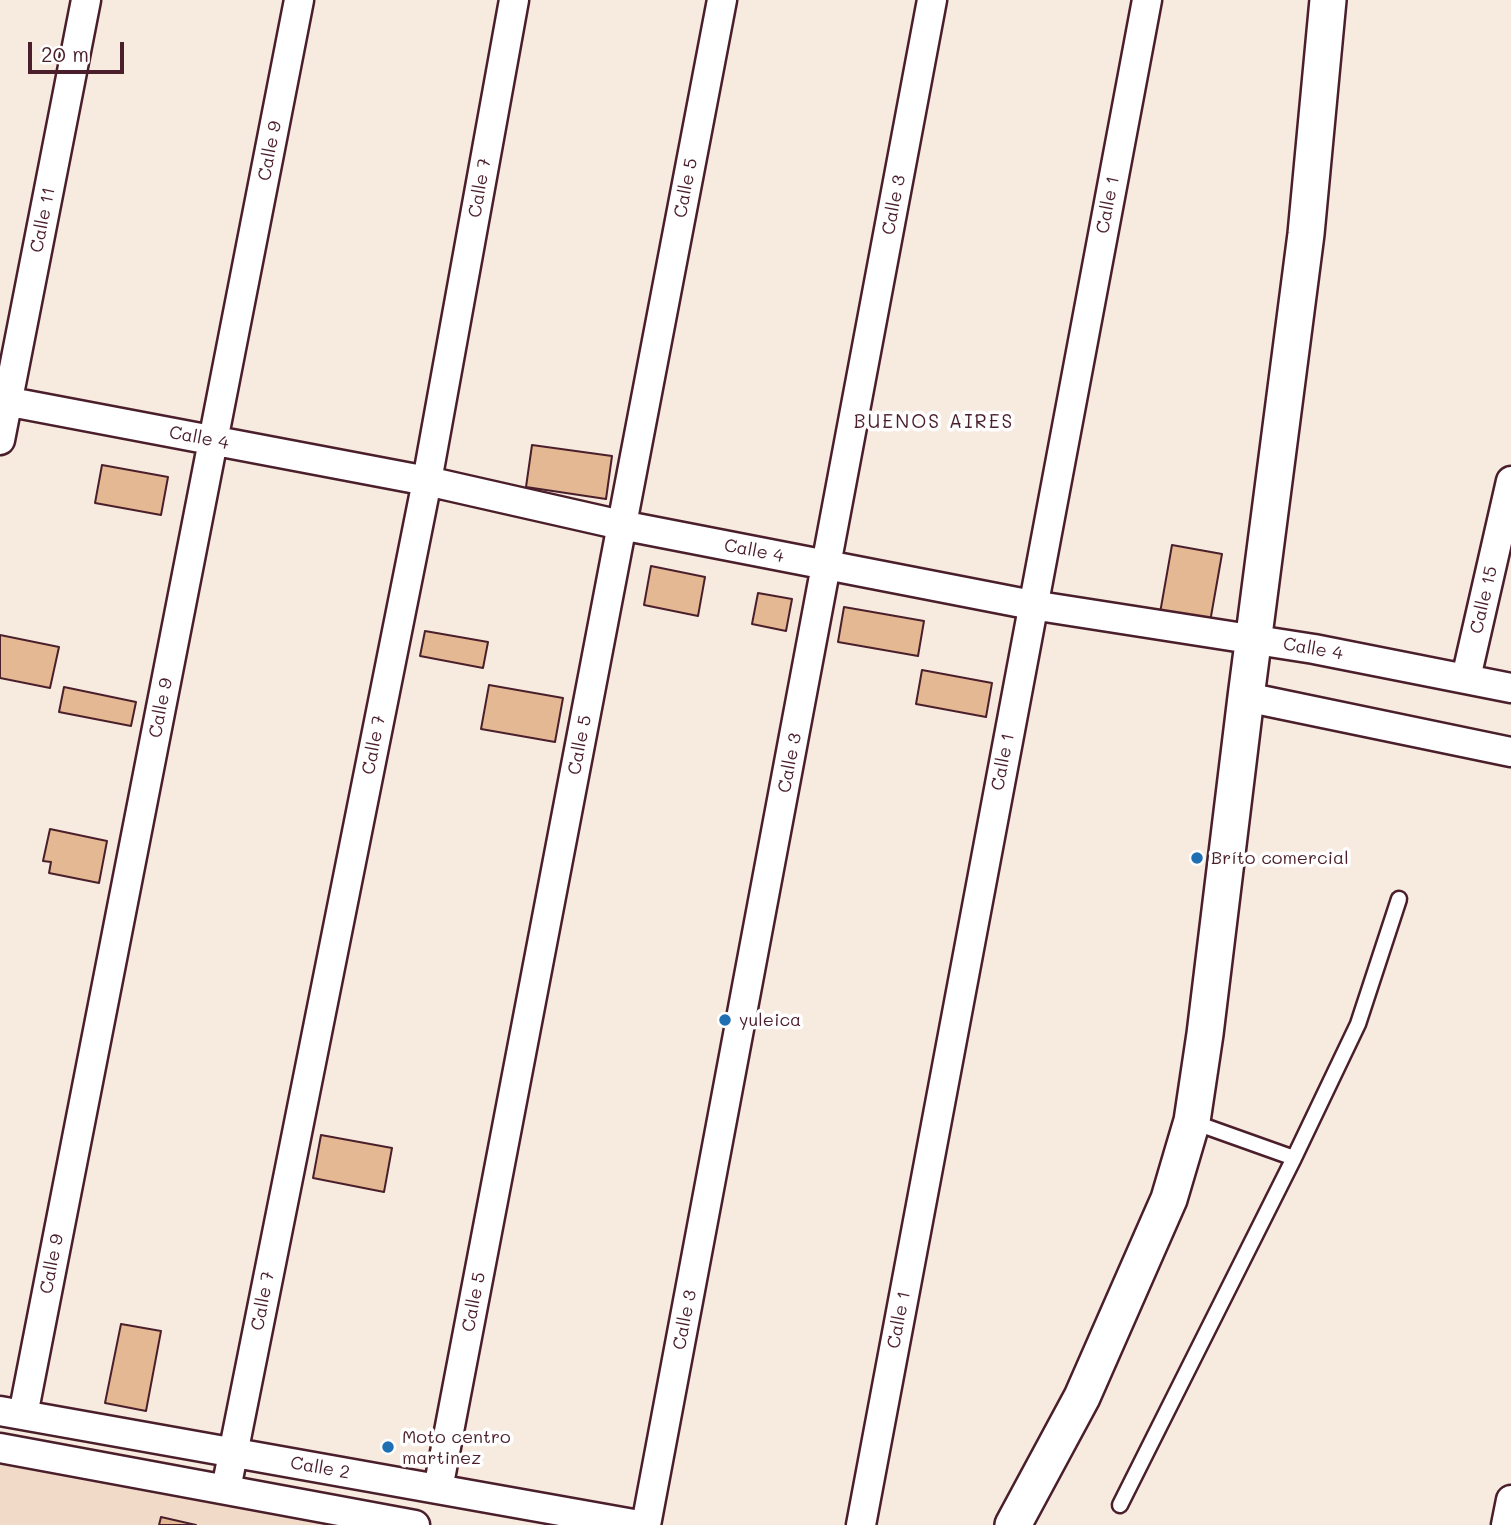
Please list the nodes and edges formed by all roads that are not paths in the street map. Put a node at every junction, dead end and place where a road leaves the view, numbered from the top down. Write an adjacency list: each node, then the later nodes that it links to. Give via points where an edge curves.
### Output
1 (86, 0): 8 (street, Calle 11)
2 (299, 0): 10 (street, Calle 9)
3 (514, 0): 11 (street, Calle 7)
4 (722, 0): 13 (street, Calle 5)
5 (932, 0): 14 (street, Calle 3)
6 (1147, 0): 15 (street, Calle 1)
7 (1328, 0): 16 (street, via 1307,234)
8 (4, 401): 9 (street, Calle 11); 10 (street, Calle 4)
9 (0, 440)
10 (214, 441): 11 (street, Calle 4); 24 (street, Calle 9)
11 (427, 481): 13 (street, Calle 4); 26 (street, Calle 7)
12 (1511, 481): 17 (street, Calle 15)
13 (621, 525): 14 (street, Calle 4); 28 (street, Calle 5)
14 (828, 565): 15 (street, Calle 4); 33 (street, Calle 3)
15 (1032, 606): 16 (street, Calle 4); 34 (street, Calle 1)
16 (1253, 639): 17 (street, Calle 4); 19 (street)
17 (1466, 678): 18 (street, Calle 4)
18 (1511, 688)
19 (1246, 697): 20 (street); 22 (street)
20 (1511, 752)
21 (1399, 899): 23 (lane, via 1358,1024)
22 (1192, 1121): 23 (lane); 35 (street, via 1169,1199 1083,1397)
23 (1294, 1158): 30 (lane)
24 (11, 1413): 26 (street, Calle 2)
25 (0, 1448): 27 (street)
26 (233, 1452): 27 (street, Calle 7); 28 (street, Calle 2)
27 (226, 1489): 31 (street)
28 (438, 1489): 32 (street, Calle 2)
29 (1511, 1500): 36 (street)
30 (1120, 1505)
31 (415, 1525)
32 (639, 1525)
33 (646, 1525)
34 (861, 1525)
35 (1013, 1525)
36 (1506, 1525)

